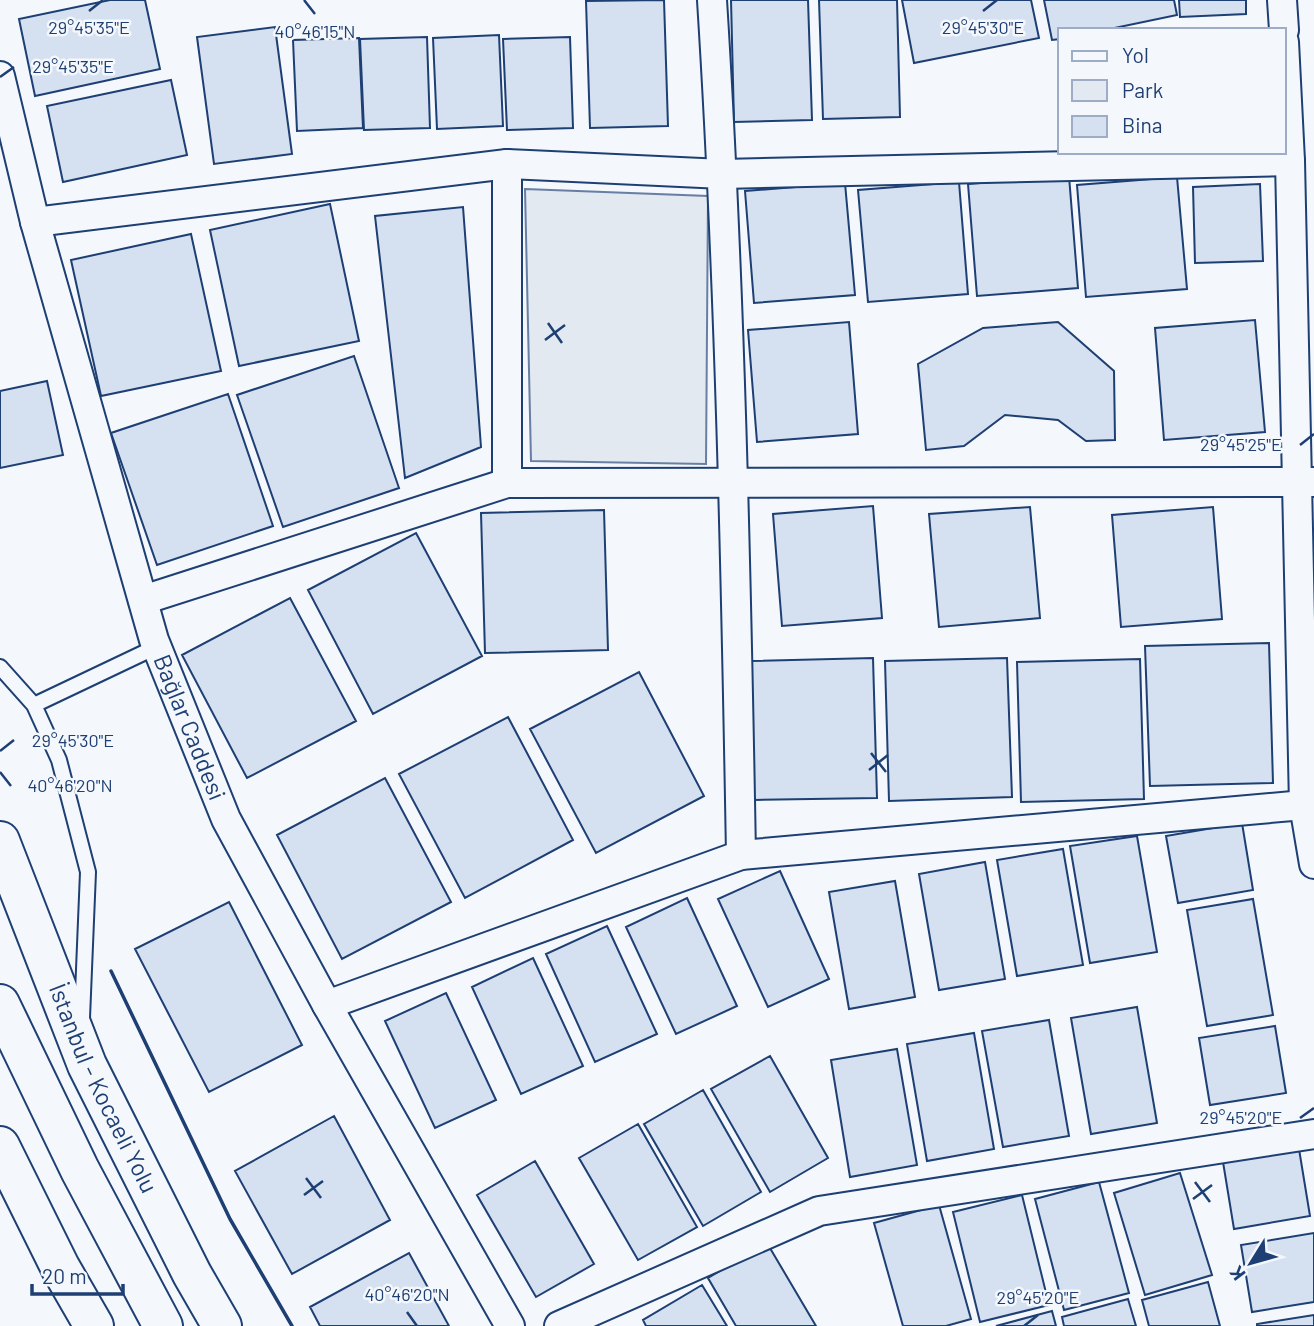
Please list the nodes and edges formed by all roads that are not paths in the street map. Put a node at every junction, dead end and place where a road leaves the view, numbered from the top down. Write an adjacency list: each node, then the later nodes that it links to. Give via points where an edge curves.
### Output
1 (712, 0): 8 (street)
2 (1282, 0): 3 (street)
3 (1284, 28)
4 (0, 76): 9 (street, Bağlar Caddesi)
5 (1286, 82): 6 (street)
6 (1290, 161): 8 (street); 11 (street)
7 (507, 164): 8 (street); 9 (street); 12 (street)
8 (723, 174): 10 (street)
9 (35, 222): 13 (street, Bağlar Caddesi)
10 (734, 482): 11 (street); 12 (street); 19 (street)
11 (1306, 482): 17 (street)
12 (507, 483): 13 (street)
13 (143, 600): 14 (street, Bağlar Caddesi)
14 (156, 647): 16 (lane); 22 (street, Bağlar Caddesi, via 226,819)
15 (0, 667): 16 (lane)
16 (33, 705): 23 (lane, via 59,760 88,872 81,1025)
17 (1304, 805): 19 (street); 20 (street)
18 (0, 841): 23 (main road, İstanbul - Kocaeli Yolu)
19 (741, 855): 22 (street)
20 (1314, 864)
21 (0, 1004): 27 (main road, via 80,1170)
22 (327, 1005): 29 (street, Bağlar Caddesi)
23 (87, 1065): 28 (main road, İstanbul - Kocaeli Yolu)
24 (1314, 1134): 30 (street, via 819,1211)
25 (1, 1150): 26 (main road)
26 (93, 1326)
27 (163, 1326)
28 (222, 1326)
29 (510, 1326)
30 (559, 1326)

